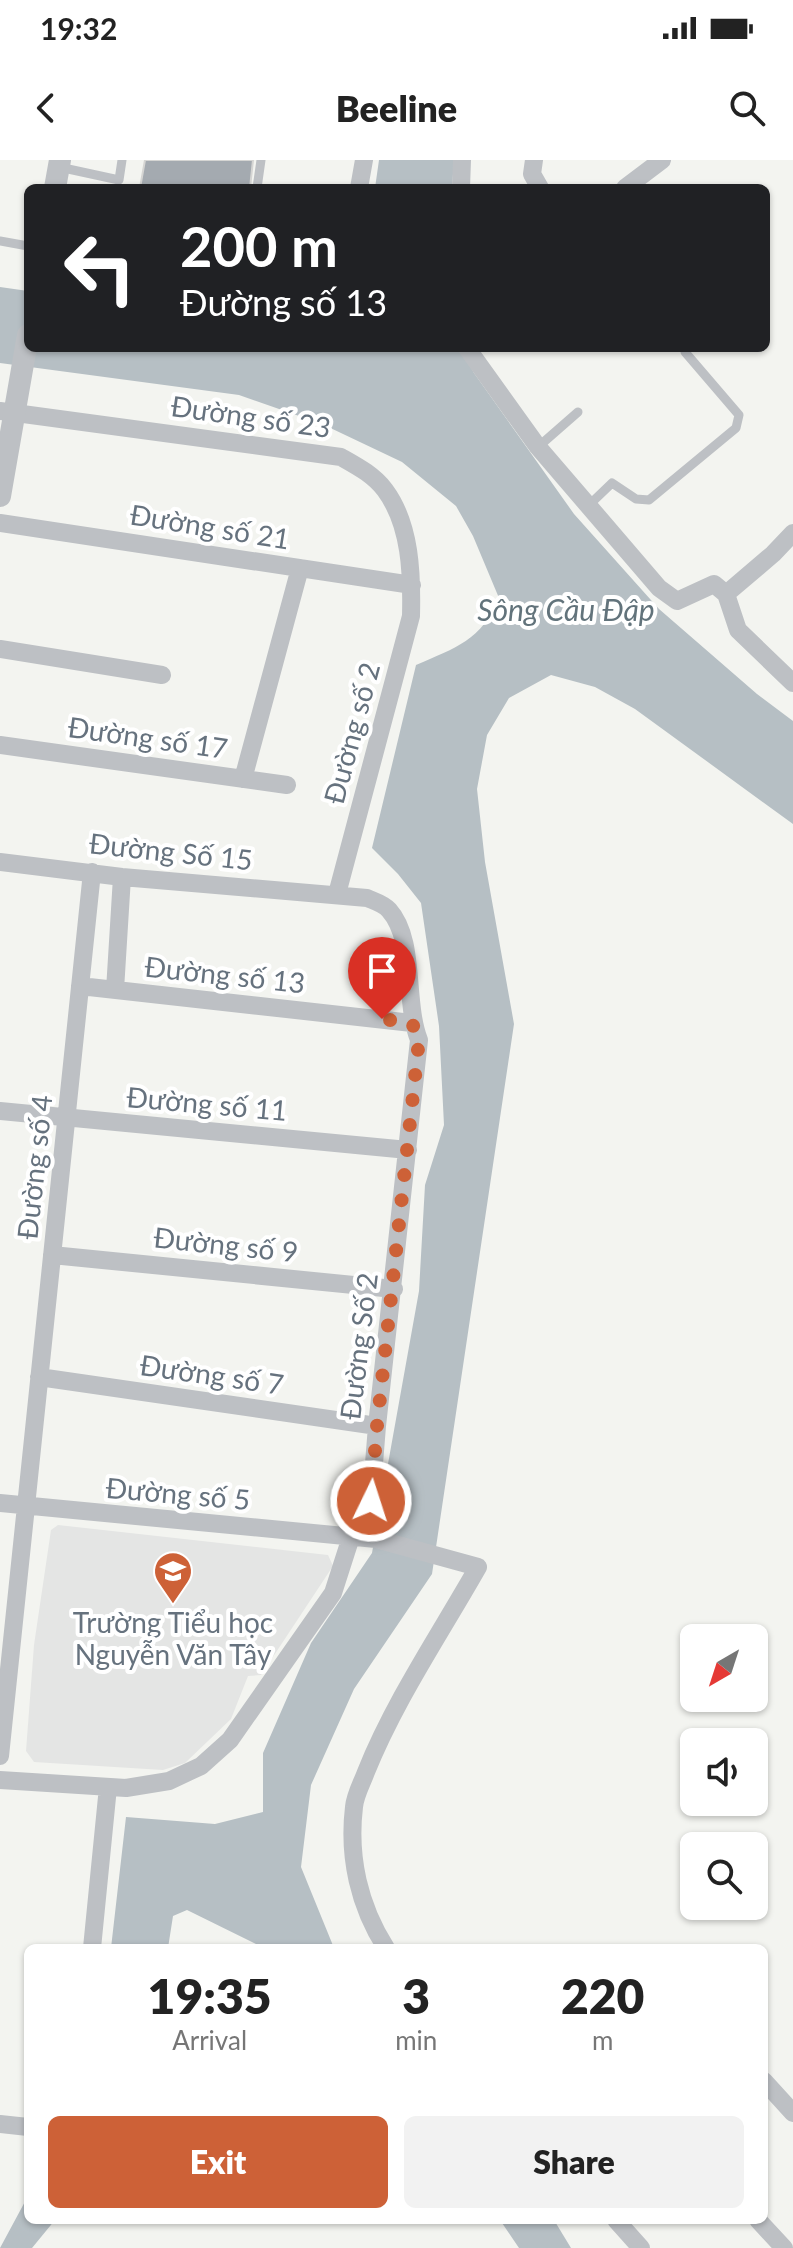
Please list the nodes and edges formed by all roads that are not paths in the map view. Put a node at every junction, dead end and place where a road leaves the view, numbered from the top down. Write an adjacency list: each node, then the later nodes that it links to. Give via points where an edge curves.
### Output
1 (122, 160): 8 (lane)
2 (261, 160): 9 (lane)
3 (364, 160): 10 (street)
4 (462, 160): 11 (street)
5 (534, 160): 12 (street, via 532,174)
6 (662, 160): 13 (street)
7 (58, 172): 8 (lane)
8 (118, 184)
9 (258, 184)
10 (360, 184)
11 (461, 184)
12 (538, 184)
13 (630, 184)
14 (0, 241): 15 (lane)
15 (24, 245)
16 (25, 352): 19 (street)
17 (476, 352): 21 (street)
18 (685, 352): 23 (lane, via 739,415 736,428 649,500 636,499 612,483)
19 (7, 411): 22 (street); 27 (street, Đường số 23, via 341,457 385,489 402,527)
20 (578, 412): 21 (lane)
21 (538, 447): 23 (street)
22 (0, 496)
23 (587, 507): 28 (street, via 659,588 677,601 714,584)
24 (0, 523): 26 (street, Đường số 21)
25 (793, 533): 28 (street)
26 (300, 568): 27 (street, Đường số 21); 33 (street, Đường số 17)
27 (412, 585): 38 (street, Đường số 2, via 411,616)
28 (726, 594): 31 (street, via 738,630)
29 (0, 649): 30 (street)
30 (162, 675)
31 (793, 683)
32 (0, 745): 33 (street, Đường số 17)
33 (243, 779): 34 (street, Đường số 17)
34 (287, 785)
35 (0, 862): 36 (street, Đường Số 15)
36 (92, 872): 37 (street, Đường Số 15); 39 (street, Đường số 4)
37 (122, 877): 38 (street, Đường Số 15); 40 (street)
38 (337, 894): 41 (street, Đường Số 2, via 367,898 388,908 403,931)
39 (80, 986): 40 (street, Đường số 13); 43 (street, Đường số 4)
40 (115, 990): 41 (street, Đường số 13)
41 (412, 1023): 44 (street, Đường Số 2, via 419,1040)
42 (0, 1111): 43 (street, Đường số 11)
43 (68, 1119): 44 (street, Đường số 11); 45 (street, Đường số 4)
44 (408, 1150): 46 (street, Đường Số 2)
45 (52, 1255): 46 (street, Đường số 9); 47 (street, Đường số 4)
46 (394, 1289): 48 (street, Đường Số 2)
47 (39, 1377): 48 (street, Đường số 7); 50 (street, Đường số 4)
48 (377, 1426): 51 (street, Đường Số 2, via 371,1501)
49 (0, 1503): 50 (street, Đường số 5)
50 (26, 1507): 51 (street, Đường số 5); 52 (street, Đường số 4)
51 (351, 1537): 54 (street, Đường Số 2, via 333,1593 230,1740 201,1766 169,1781); 56 (street, Đường số 5, via 478,1567 379,1739 354,1804 357,1888)
52 (0, 1756)
53 (0, 1780): 54 (street, Đường Số 2)
54 (117, 1787): 55 (street)
55 (93, 1944)
56 (383, 1944)
57 (768, 2085): 58 (street)
58 (793, 2113)
59 (0, 2124): 60 (street)
60 (24, 2127)
61 (620, 2224): 63 (street)
62 (762, 2224): 64 (street)
63 (641, 2248)
64 (784, 2248)

